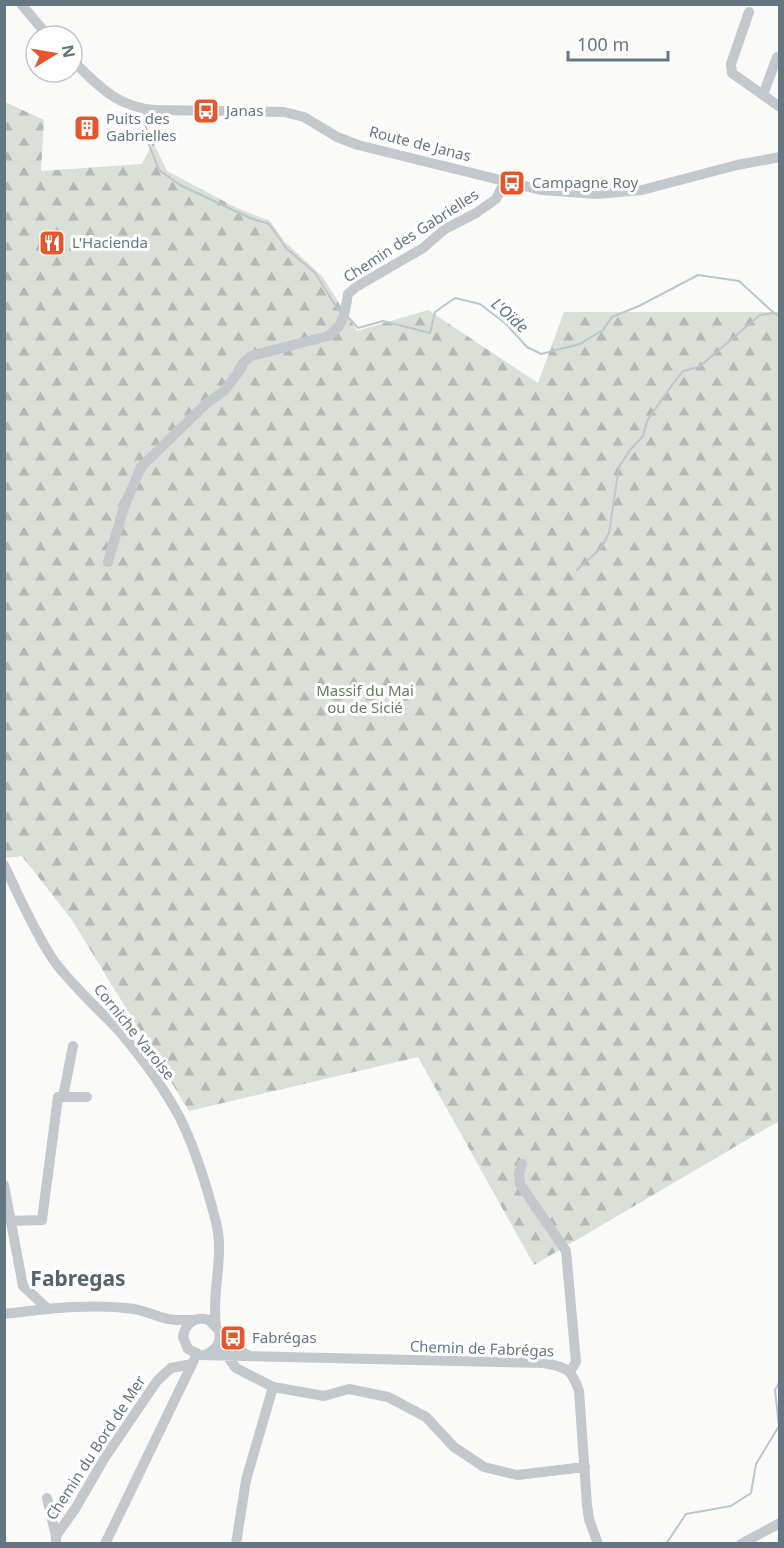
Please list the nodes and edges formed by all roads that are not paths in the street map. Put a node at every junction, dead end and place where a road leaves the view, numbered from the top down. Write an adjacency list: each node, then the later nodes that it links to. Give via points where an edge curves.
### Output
1 (21, 4): 3 (street)
2 (749, 12): 6 (street, via 731,64 732,73)
3 (38, 24)
4 (777, 57): 6 (street)
5 (84, 71): 9 (street, Route de Janas, via 114,98 134,107 284,112 304,117 358,145)
6 (763, 95): 7 (street)
7 (780, 107)
8 (780, 157): 9 (street, Route de Janas, via 615,194 541,190)
9 (505, 181): 10 (street, Chemin des Gabrielles, via 496,199 483,209 445,229 423,248 348,294 345,315 338,329 328,336 251,356 243,363 224,391 141,467)
10 (108, 562)
11 (4, 865): 18 (street, Corniche Varoise, via 54,960 121,1034 181,1120 201,1173 220,1245)
12 (73, 1046): 13 (street)
13 (63, 1096): 14 (street); 17 (street, via 58,1097 42,1220)
14 (87, 1097)
15 (522, 1164): 28 (street, via 520,1184 566,1251 576,1362)
16 (4, 1185): 17 (street)
17 (10, 1221): 19 (street, via 23,1287)
18 (214, 1302): 22 (street); 23 (street, Corniche Varoise)
19 (48, 1308): 20 (street); 21 (street, via 133,1309)
20 (4, 1314)
21 (166, 1319): 22 (street); 24 (street)
22 (194, 1320): 23 (street, via 205,1318); 24 (street)
23 (218, 1333): 25 (street); 26 (street, via 214,1350); 27 (street)
24 (183, 1337): 26 (street, via 188,1349)
25 (226, 1356): 26 (street, Chemin de Fabrégas); 27 (street, Chemin de Fabrégas); 29 (street, via 236,1368)
26 (198, 1357): 33 (street, Chemin du Bord de Mer, via 171,1368 157,1381); 34 (street)
27 (251, 1357): 28 (street, Chemin de Fabrégas, via 544,1363 559,1365)
28 (570, 1372): 30 (street, Chemin de Fabrégas, via 579,1391)
29 (273, 1387): 30 (street, via 324,1396 349,1389 388,1397 426,1417 454,1447 484,1467 517,1475); 35 (street, via 246,1480)
30 (585, 1467): 36 (street, Chemin de Fabrégas, via 589,1519)
31 (46, 1498): 33 (street, Chemin du Bord de Mer)
32 (780, 1523): 37 (street)
33 (56, 1540)
34 (105, 1544)
35 (236, 1544)
36 (598, 1544)
37 (741, 1544)

